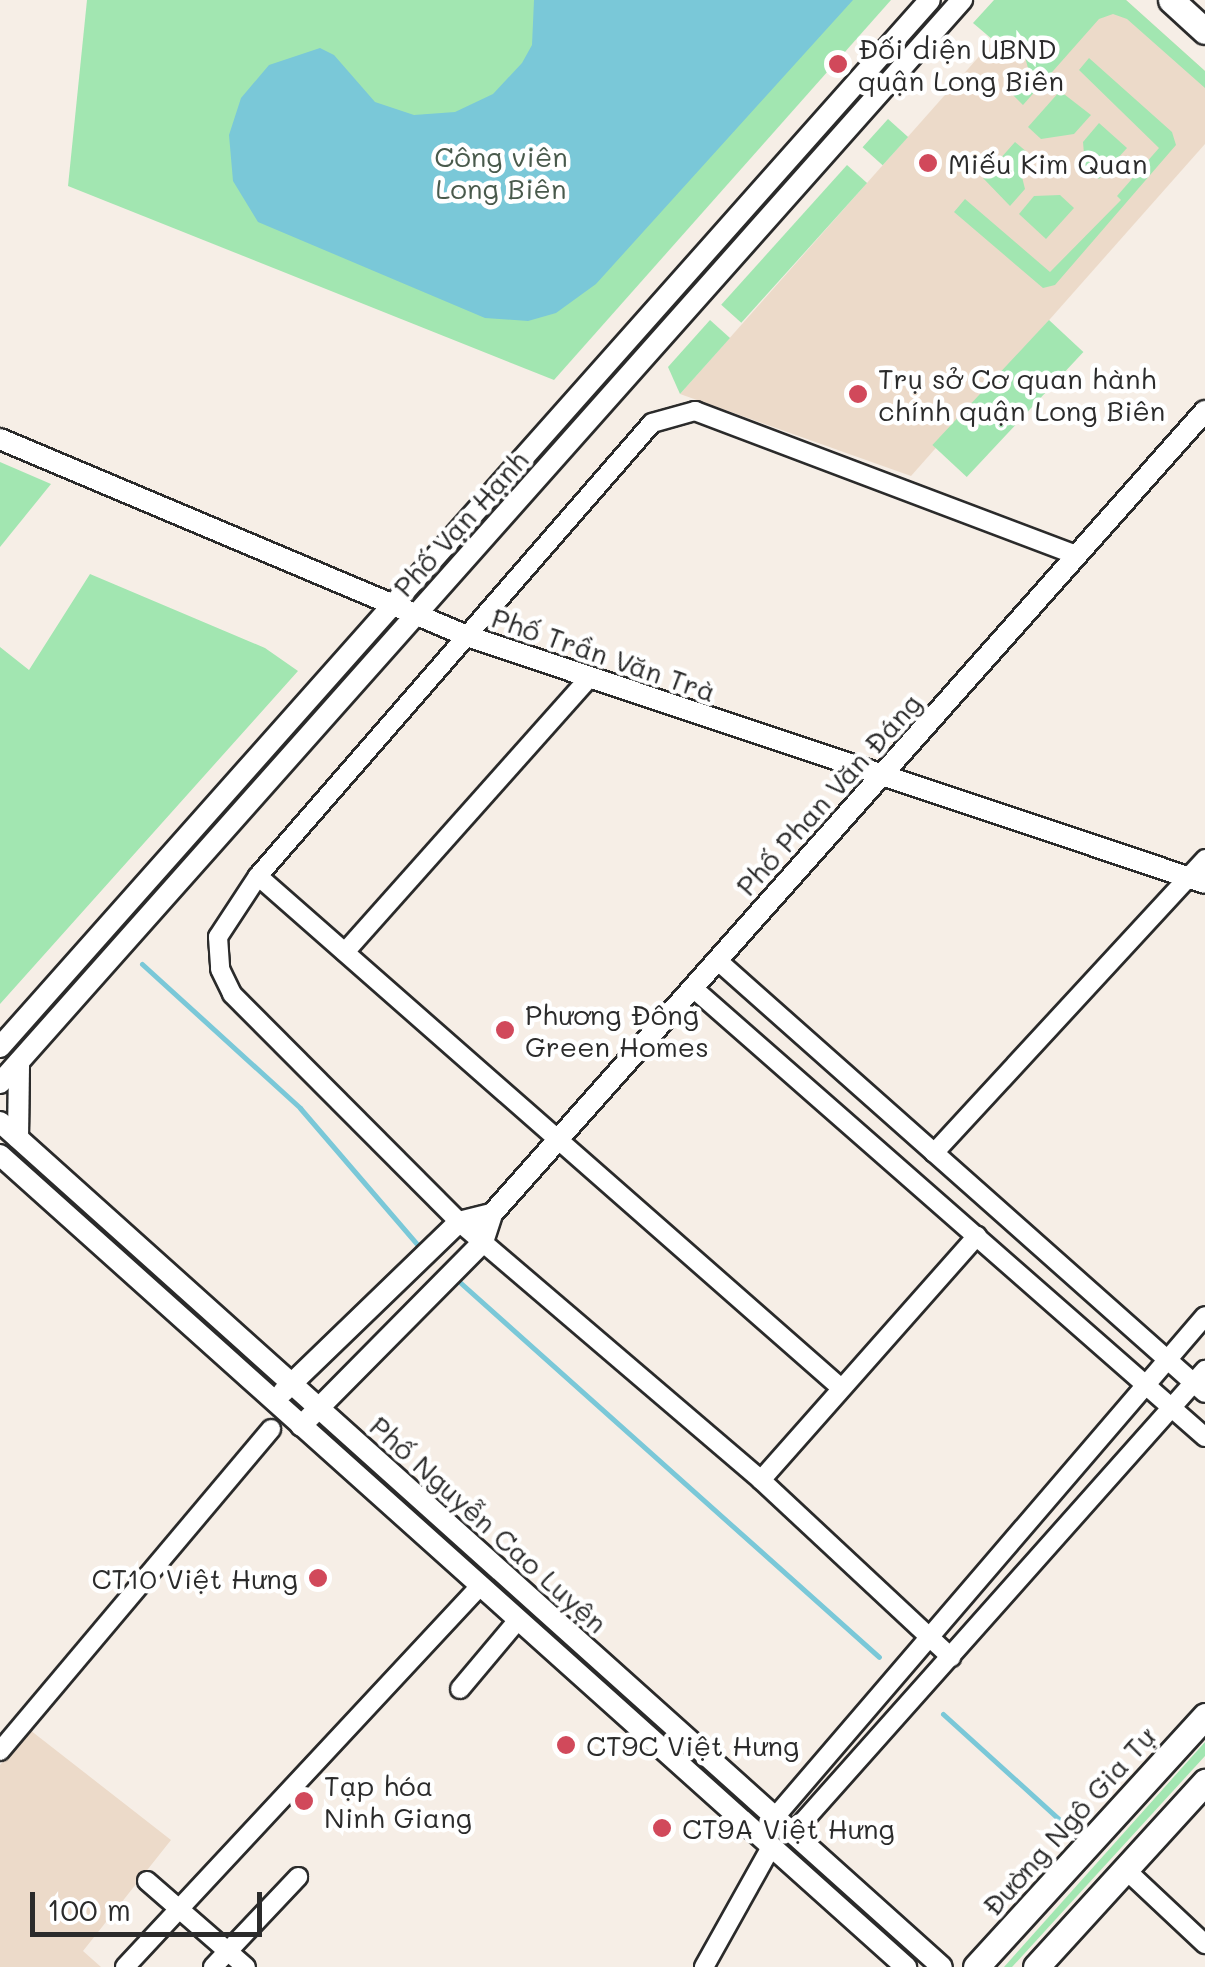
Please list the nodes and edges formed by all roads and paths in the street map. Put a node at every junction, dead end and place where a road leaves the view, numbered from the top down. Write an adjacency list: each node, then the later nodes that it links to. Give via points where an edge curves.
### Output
1 (930, 0): 8 (street, Phố Vạn Hạnh)
2 (962, 0): 9 (street, Phố Vạn Hạnh)
3 (1170, 0): 4 (main road)
4 (1205, 31)
5 (1205, 411): 7 (street, Phố Phan Văn Đáng)
6 (0, 439): 8 (street, Phố Trần Văn Trà)
7 (1077, 556): 10 (street, via 695,410 652,423); 12 (street, Phố Phan Văn Đáng)
8 (390, 607): 9 (street, Phố Trần Văn Trà); 20 (street, Phố Vạn Hạnh)
9 (415, 616): 10 (street, Phố Trần Văn Trà); 21 (street, Phố Vạn Hạnh)
10 (467, 636): 11 (street, Phố Trần Văn Trà); 14 (street)
11 (589, 678): 12 (street, Phố Trần Văn Trà); 17 (street)
12 (880, 777): 15 (street, Phố Trần Văn Trà); 18 (street, Phố Phan Văn Đáng)
13 (1205, 859): 15 (street)
14 (258, 876): 17 (street); 29 (street, via 218,937 220,969 232,994)
15 (1183, 876): 16 (street, Phố Trần Văn Trà); 26 (street)
16 (1205, 884)
17 (345, 952): 25 (street)
18 (717, 960): 19 (street, Phố Phan Văn Đáng); 26 (street)
19 (693, 988): 25 (street, Phố Phan Văn Đáng); 30 (street)
20 (0, 1047)
21 (19, 1062): 22 (street, Phố Vạn Hạnh); 24 (street)
22 (0, 1083)
23 (0, 1122): 24 (street, Phố Nguyễn Cao Luyện)
24 (18, 1138): 35 (street, Phố Nguyễn Cao Luyện)
25 (556, 1141): 28 (street, Phố Phan Văn Đáng); 37 (street)
26 (934, 1153): 33 (street)
27 (3, 1160): 38 (street, Phố Nguyễn Cao Luyện)
28 (492, 1214): 29 (street); 31 (street, Phố Phan Văn Đáng)
29 (459, 1222): 31 (street); 35 (street)
30 (977, 1236): 36 (street); 37 (street)
31 (483, 1242): 39 (street, Phố Phan Văn Đáng); 44 (street)
32 (1205, 1316): 33 (street)
33 (1167, 1359): 34 (street); 36 (street)
34 (1201, 1382): 40 (street)
35 (292, 1384): 38 (street); 39 (street, Phố Nguyễn Cao Luyện)
36 (1145, 1384): 40 (street); 47 (street)
37 (842, 1388): 44 (street)
38 (274, 1401): 41 (street, Phố Nguyễn Cao Luyện); 42 (street)
39 (319, 1408): 41 (street, Phố Phan Văn Đáng); 53 (street, Phố Nguyễn Cao Luyện)
40 (1172, 1408): 43 (street); 48 (street)
41 (302, 1426): 42 (street); 45 (street, Phố Nguyễn Cao Luyện)
42 (271, 1429): 51 (street)
43 (1205, 1436)
44 (761, 1480): 47 (street)
45 (480, 1586): 46 (street, Phố Nguyễn Cao Luyện); 59 (street)
46 (518, 1620): 49 (street); 55 (street, Phố Nguyễn Cao Luyện)
47 (931, 1638): 48 (street); 53 (street)
48 (951, 1656): 54 (street)
49 (460, 1690)
50 (1205, 1716): 68 (main road, Đường Ngô Gia Tự)
51 (0, 1751)
52 (1205, 1782): 56 (main road)
53 (775, 1818): 54 (street, Phố Nguyễn Cao Luyện)
54 (792, 1833): 67 (street, Phố Nguyễn Cao Luyện)
55 (771, 1847): 65 (street); 66 (street, Phố Nguyễn Cao Luyện)
56 (1125, 1870): 60 (street); 69 (main road)
57 (298, 1877): 61 (street)
58 (148, 1882): 59 (street)
59 (180, 1909): 61 (street); 62 (street)
60 (1205, 1944)
61 (228, 1952): 63 (street); 64 (street)
62 (125, 1967)
63 (213, 1967)
64 (246, 1967)
65 (704, 1967)
66 (906, 1967)
67 (942, 1967)
68 (976, 1967)
69 (1036, 1967)

